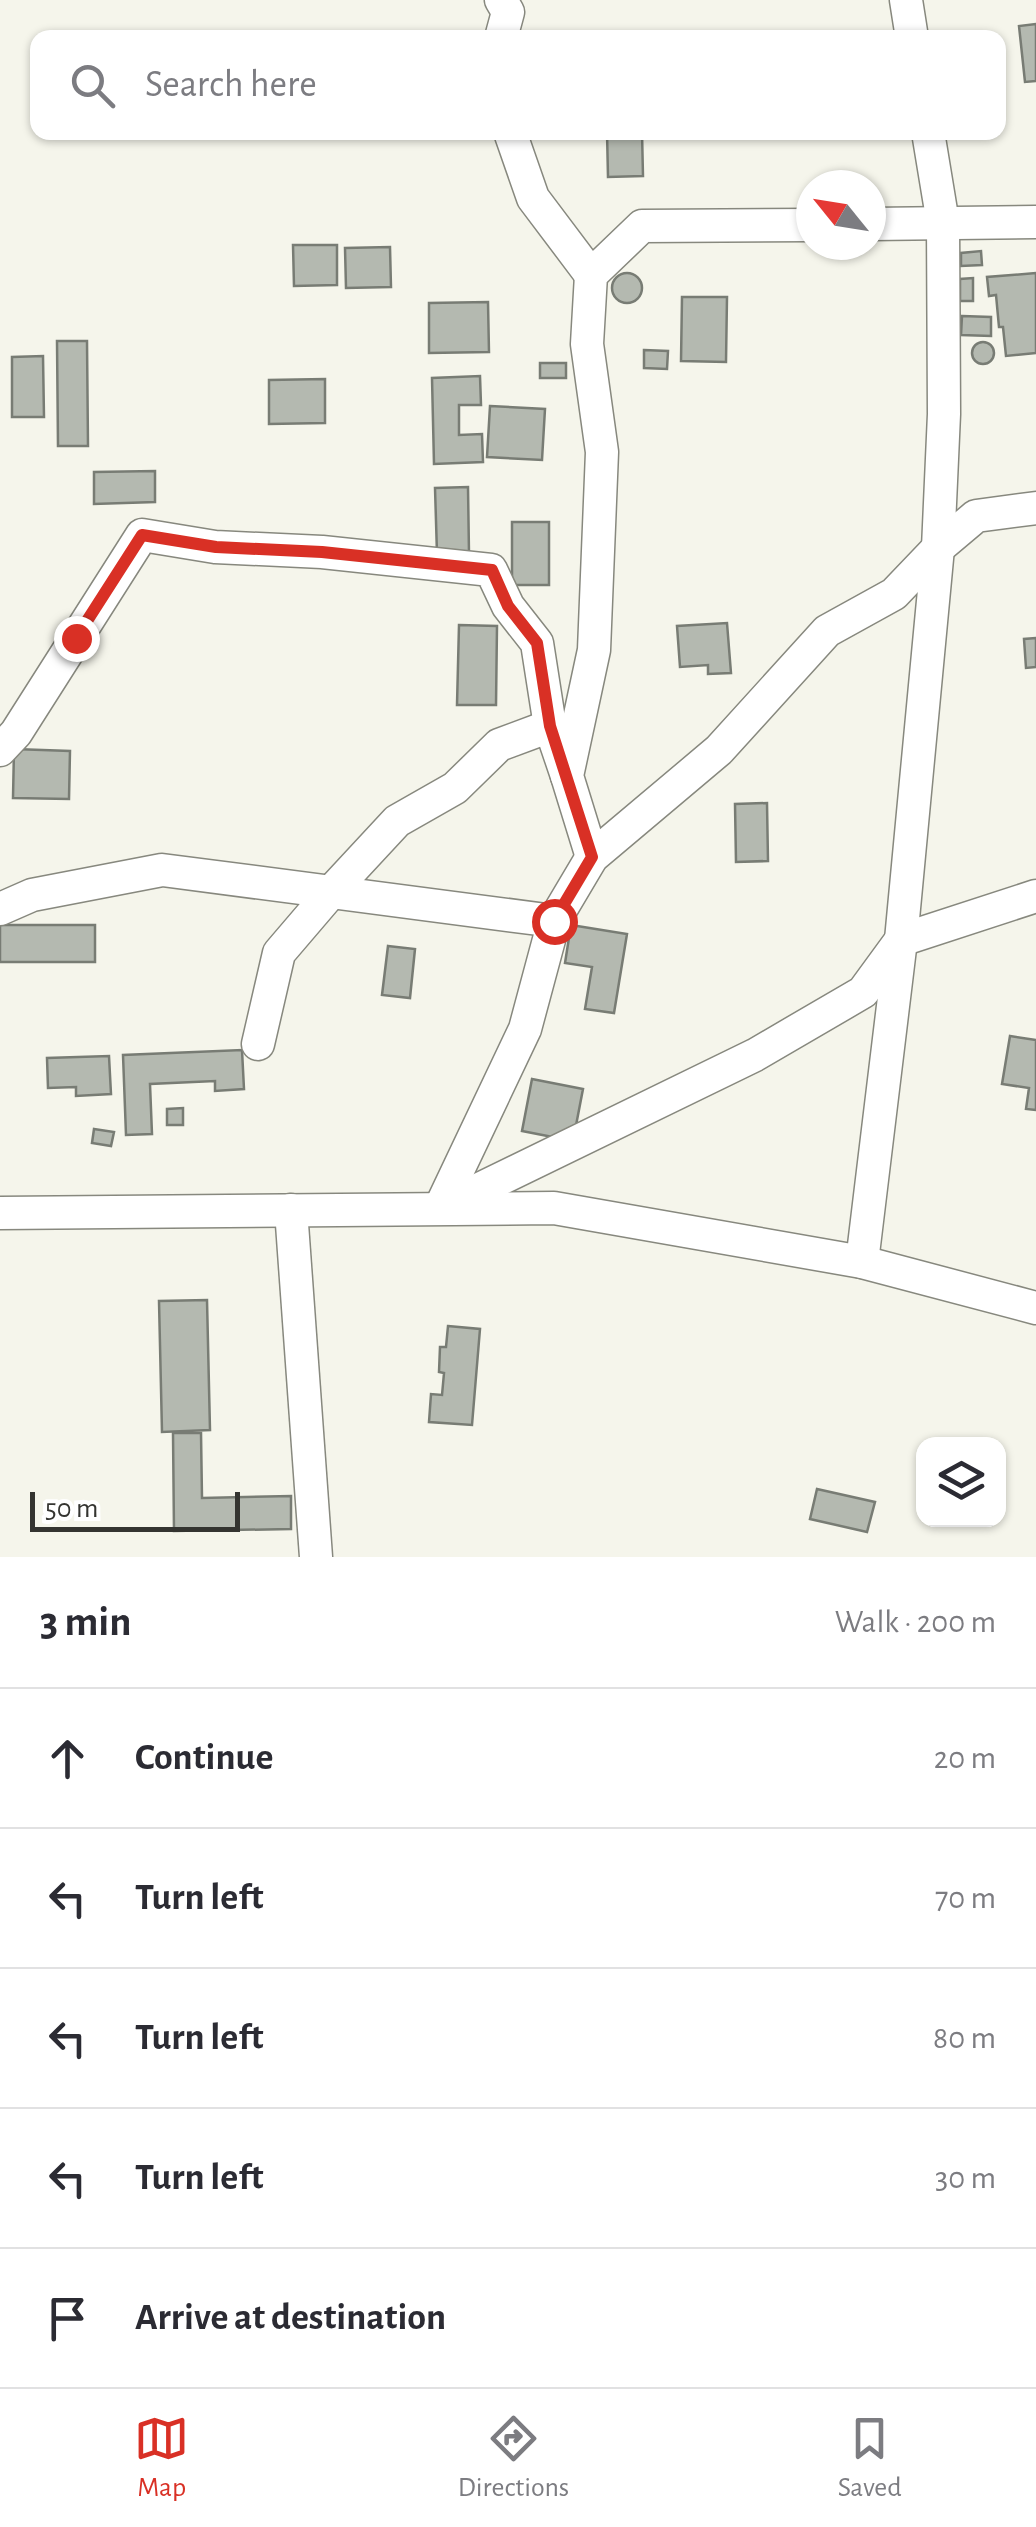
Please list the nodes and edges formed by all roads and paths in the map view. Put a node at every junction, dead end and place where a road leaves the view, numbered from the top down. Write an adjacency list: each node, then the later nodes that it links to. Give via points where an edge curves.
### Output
1 (502, 0): 3 (street, via 508,12)
2 (906, 0): 4 (street)
3 (504, 30)
4 (911, 30)
5 (513, 140): 11 (street, via 534,198)
6 (929, 140): 8 (street)
7 (1036, 222): 8 (street)
8 (943, 223): 10 (street); 13 (street)
9 (796, 224): 11 (street, via 642,226)
10 (886, 224)
11 (591, 275): 16 (street, via 587,344 602,452 594,650)
12 (1036, 508): 13 (street, via 976,516)
13 (938, 548): 17 (street, via 894,594 827,631 719,750); 22 (street)
14 (550, 726): 15 (street, via 537,643 508,606 492,570 142,535); 16 (street); 18 (street, via 500,745 455,788 398,821)
15 (0, 750)
16 (567, 776): 17 (street)
17 (592, 857): 21 (street)
18 (332, 892): 20 (street, via 162,870 32,895); 21 (street); 23 (street, via 279,953)
19 (1036, 896): 22 (street)
20 (0, 909)
21 (554, 921): 24 (street, via 525,1028)
22 (901, 940): 24 (street, via 862,992 786,1037); 27 (street)
23 (258, 1044)
24 (440, 1208): 25 (street); 27 (street, via 554,1208)
25 (290, 1210): 26 (street); 29 (street)
26 (0, 1213)
27 (862, 1262): 28 (street)
28 (1036, 1308)
29 (316, 1557)

